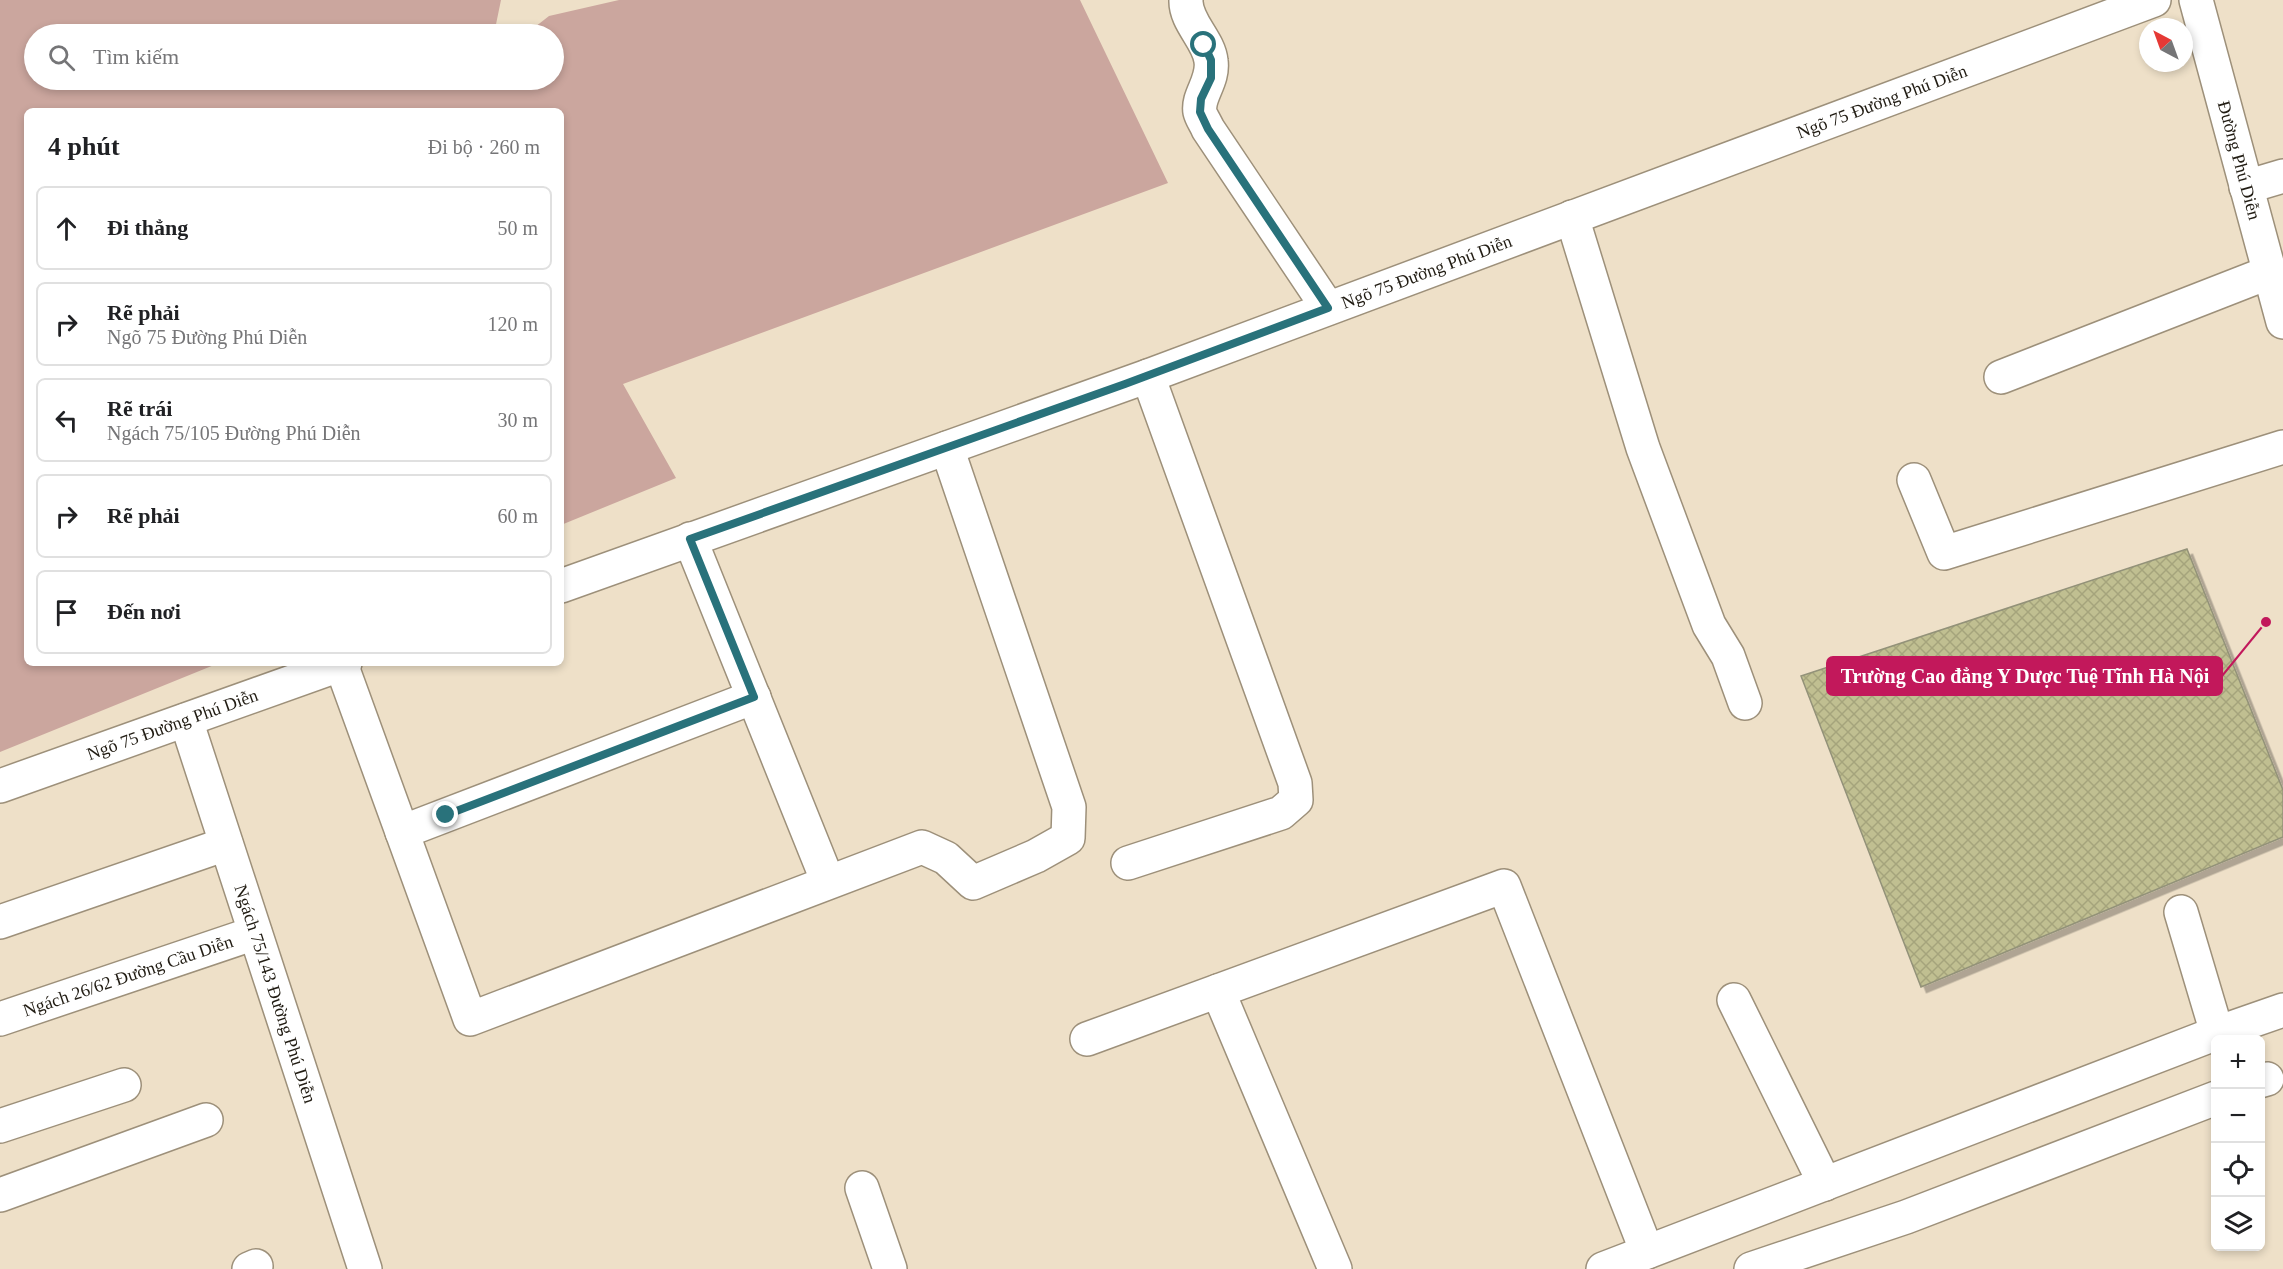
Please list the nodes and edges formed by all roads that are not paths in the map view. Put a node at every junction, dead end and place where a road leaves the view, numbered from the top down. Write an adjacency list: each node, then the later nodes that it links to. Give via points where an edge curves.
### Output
1 (1186, 0): 8 (street, via 1211,60 1211,78 1201,99 1200,112)
2 (2154, 0): 6 (street, Ngõ 75 Đường Phú Diễn)
3 (2196, 0): 5 (street, Đường Phú Diễn)
4 (2283, 176): 5 (street)
5 (2246, 187): 7 (street, Đường Phú Diễn)
6 (1572, 217): 8 (street, Ngõ 75 Đường Phú Diễn); 20 (street, via 1643,448 1709,625 1728,656)
7 (2270, 272): 9 (street, Đường Phú Diễn); 11 (street)
8 (1328, 308): 10 (street, Ngõ 75 Đường Phú Diễn)
9 (2283, 322)
10 (1148, 376): 13 (street, Ngõ 75 Đường Phú Diễn); 25 (street, via 1294,783 1296,800 1281,813)
11 (2001, 377)
12 (2283, 447): 14 (street, via 1944,553)
13 (946, 448): 15 (street, Ngõ 75 Đường Phú Diễn); 26 (street, via 1070,807 1068,838 973,883 946,858 922,847)
14 (1914, 480)
15 (690, 539): 16 (street, Ngõ 75 Đường Phú Diễn); 19 (street)
16 (564, 585)
17 (337, 666): 21 (street, Ngõ 75 Đường Phú Diễn)
18 (344, 666): 23 (street)
19 (754, 697): 23 (street); 26 (street)
20 (1745, 703)
21 (186, 720): 22 (street, Ngõ 75 Đường Phú Diễn); 24 (street, Ngách 75/143 Đường Phú Diễn)
22 (0, 786)
23 (402, 832): 26 (street, via 470,1019)
24 (226, 844): 28 (street); 29 (street, Ngách 75/143 Đường Phú Diễn)
25 (1128, 863)
26 (828, 882)
27 (2181, 912): 34 (street)
28 (0, 922)
29 (255, 933): 33 (street, Ngách 26/62 Đường Cầu Diễn); 44 (street, Ngách 75/143 Đường Phú Diễn)
30 (1218, 991): 35 (street); 43 (street, via 1504,886); 46 (street)
31 (1734, 1000): 40 (street)
32 (2283, 1010): 34 (street)
33 (0, 1019)
34 (2217, 1033): 40 (street)
35 (1087, 1039)
36 (124, 1085): 39 (street)
37 (2211, 1100): 48 (street, via 1906,1217)
38 (206, 1120): 42 (street)
39 (0, 1126)
40 (1825, 1184): 43 (street)
41 (862, 1188): 45 (street)
42 (0, 1195)
43 (1647, 1252): 47 (street)
44 (365, 1269)
45 (890, 1269)
46 (1335, 1269)
47 (1603, 1269)
48 (1752, 1269)

